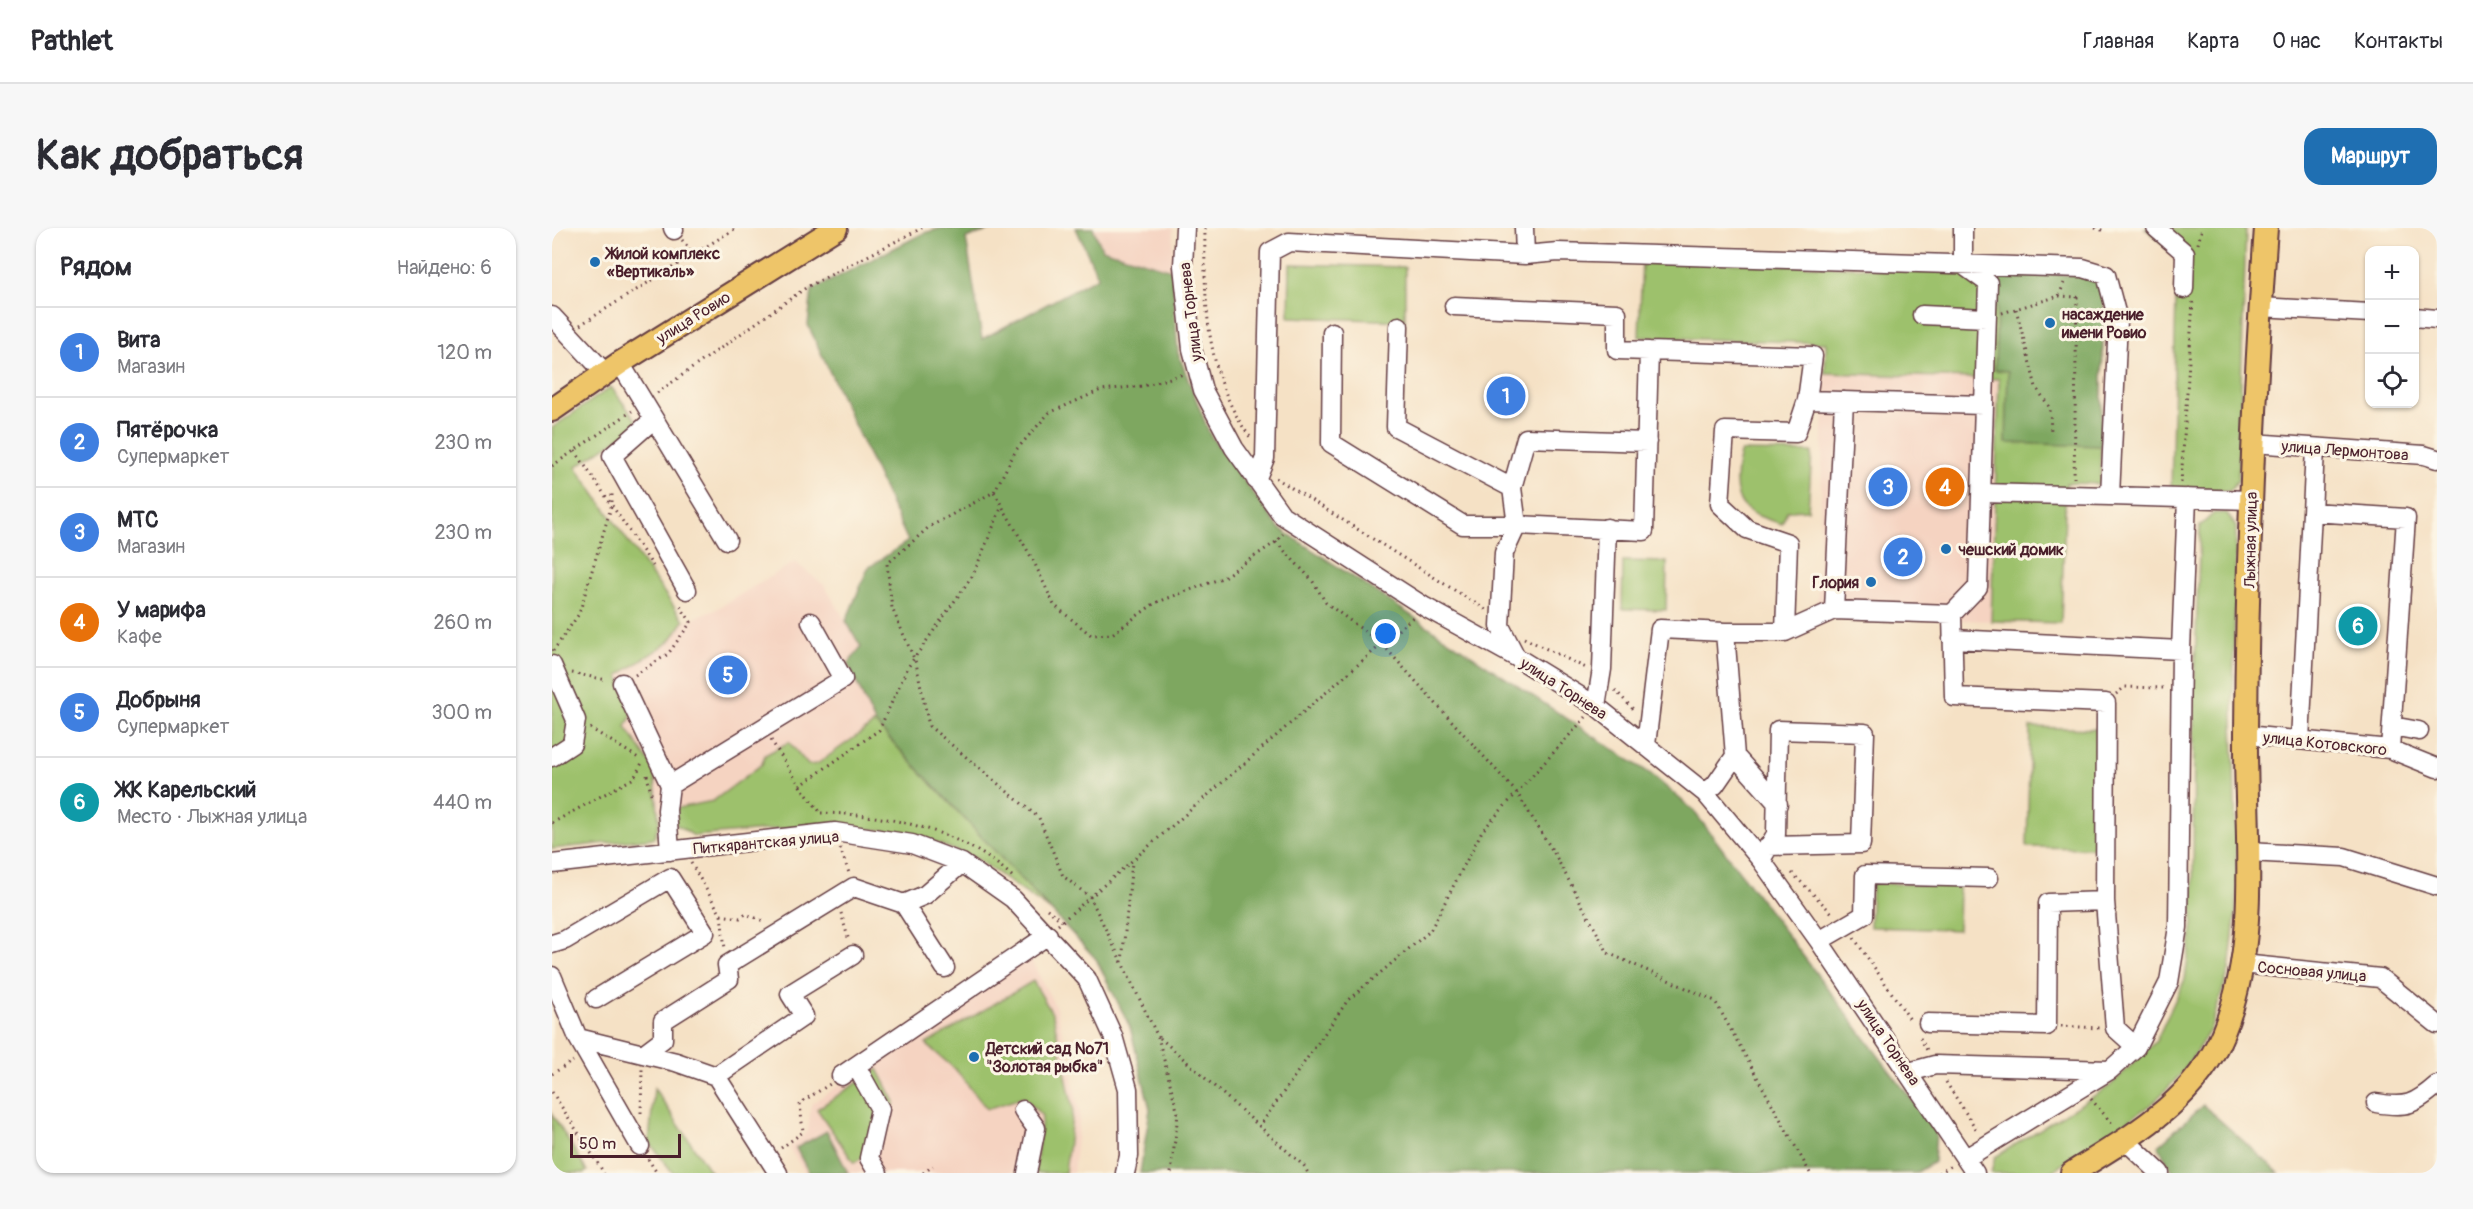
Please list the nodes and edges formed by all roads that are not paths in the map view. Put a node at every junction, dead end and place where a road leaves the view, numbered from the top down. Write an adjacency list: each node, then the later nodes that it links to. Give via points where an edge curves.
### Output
1 (836, 228): 21 (main road, улица Ровио)
2 (1185, 228): 31 (street, улица Торнева, via 1183,266 1191,349 1203,390)
3 (1524, 228): 7 (street)
4 (1963, 228): 8 (street)
5 (2156, 228): 9 (street, via 2185,253)
6 (2266, 228): 11 (main road, Лыжная улица)
7 (1525, 255): 8 (street, via 1558,252); 31 (street, via 1289,242 1270,252 1265,458)
8 (1963, 265): 16 (street, via 1988,283); 34 (street, via 2083,268 2106,275 2118,320)
9 (2189, 295)
10 (1454, 306): 20 (street, via 1617,313 1617,350)
11 (2260, 307): 12 (street); 28 (main road, Лыжная улица)
12 (2365, 313)
13 (1922, 315): 16 (street)
14 (552, 316): 21 (street)
15 (2419, 317): 17 (street)
16 (1986, 318): 24 (street)
17 (2437, 319)
18 (1399, 326): 32 (street, via 1396,427)
19 (1332, 332): 38 (street, via 1331,443 1463,525)
20 (1649, 351): 22 (street, via 1813,356); 27 (street)
21 (613, 368): 25 (main road, улица Ровио); 26 (street)
22 (1807, 400): 23 (street); 46 (street, via 1796,433 1725,431 1720,504 1747,530 1788,543)
23 (1844, 401): 24 (street); 42 (street)
24 (1983, 405): 33 (street)
25 (552, 410)
26 (654, 419): 40 (street); 41 (street, via 612,456)
27 (1647, 442): 32 (street, via 1526,438); 39 (street, via 1644,531)
28 (2253, 443): 29 (street, улица Лермонтова); 36 (main road, Лыжная улица)
29 (2315, 448): 30 (street, улица Лермонтова); 37 (street)
30 (2437, 459)
31 (1256, 480): 49 (street, улица Торнева, via 1282,515 1425,607)
32 (1512, 488): 38 (street)
33 (1981, 494): 34 (street); 43 (street, via 1978,587)
34 (2110, 496): 35 (street)
35 (2183, 498): 36 (street); 48 (street)
36 (2251, 500): 55 (main road, Лыжная улица)
37 (2312, 512): 53 (street, via 2406,518); 56 (street)
38 (1517, 525): 39 (street); 49 (street, via 1504,553 1500,626)
39 (1607, 528): 52 (street, via 1602,669)
40 (727, 540)
41 (687, 590)
42 (1834, 610): 43 (street); 46 (street)
43 (1952, 614): 47 (street)
44 (811, 622): 62 (street, via 843,679)
45 (1725, 632): 46 (street); 57 (street, via 1660,629); 59 (street)
46 (1785, 632)
47 (1952, 639): 48 (street); 72 (street, via 1954,697 2106,703)
48 (2181, 650): 85 (street, via 2178,927 2169,982)
49 (1516, 657): 52 (street, улица Торнева)
50 (553, 662): 60 (street, via 576,720 572,744)
51 (622, 683): 62 (street)
52 (1596, 706): 57 (street, улица Торнева)
53 (2392, 726): 54 (street); 58 (street)
54 (2419, 731)
55 (2246, 735): 56 (street, улица Котовского); 66 (main road, Лыжная улица)
56 (2300, 740): 58 (street, улица Котовского)
57 (1646, 745): 63 (street, улица Торнева)
58 (2390, 749): 61 (street, улица Котовского)
59 (1735, 756): 63 (street); 64 (street)
60 (552, 757)
61 (2437, 768)
62 (670, 785): 65 (street, via 667,810)
63 (1705, 793): 67 (street, улица Торнева)
64 (1778, 804): 67 (street, via 1776,834); 67 (street, via 1778,730 1865,733 1861,844)
65 (677, 850): 68 (street, Питкярантская улица, via 835,832 912,844); 69 (street, Питкярантская улица)
66 (2248, 852): 71 (street, via 2344,857); 78 (main road, Лыжная улица)
67 (1765, 853): 75 (street, улица Торнева)
68 (962, 863): 73 (street, via 925,895); 74 (street, Питкярантская улица, via 1013,899)
69 (552, 864)
70 (1989, 878): 75 (street, via 1865,875 1864,915)
71 (2437, 886)
72 (2105, 901): 82 (street, via 2048,903 2047,1026); 85 (street, via 2115,1028)
73 (904, 904): 79 (street); 86 (street, via 854,887 836,897 727,965 729,979 663,1021 663,1040)
74 (1048, 935): 97 (street, via 848,1071 880,1109 869,1158); 99 (street, Питкярантская улица, via 1086,979 1113,1036 1128,1089 1129,1156)
75 (1819, 941): 88 (street, улица Торнева)
76 (552, 944): 81 (street, via 566,940 670,878 705,933)
77 (853, 955): 89 (street, via 790,994 804,1016)
78 (2242, 964): 83 (street, Сосновая улица, via 2380,978); 93 (main road, Лыжная улица, via 2223,1034 2204,1068 2155,1121)
79 (945, 968)
80 (552, 976): 84 (street)
81 (596, 999)
82 (1928, 1023)
83 (2437, 1024)
84 (578, 1038): 86 (street); 94 (street)
85 (2136, 1047): 87 (street)
86 (643, 1054): 89 (street)
87 (2110, 1070): 88 (street, via 1935,1065); 95 (street)
88 (1909, 1072): 95 (street, улица Торнева)
89 (716, 1076): 96 (street)
90 (2437, 1085): 91 (street, via 2417,1102 2398,1107)
91 (2376, 1103)
92 (1023, 1110): 98 (street, via 1036,1128)
93 (2125, 1140): 100 (main road, Лыжная улица); 101 (street)
94 (640, 1146)
95 (1970, 1165)
96 (778, 1173)
97 (878, 1173)
98 (1027, 1173)
99 (1125, 1173)
100 (2072, 1173)
101 (2160, 1173)

